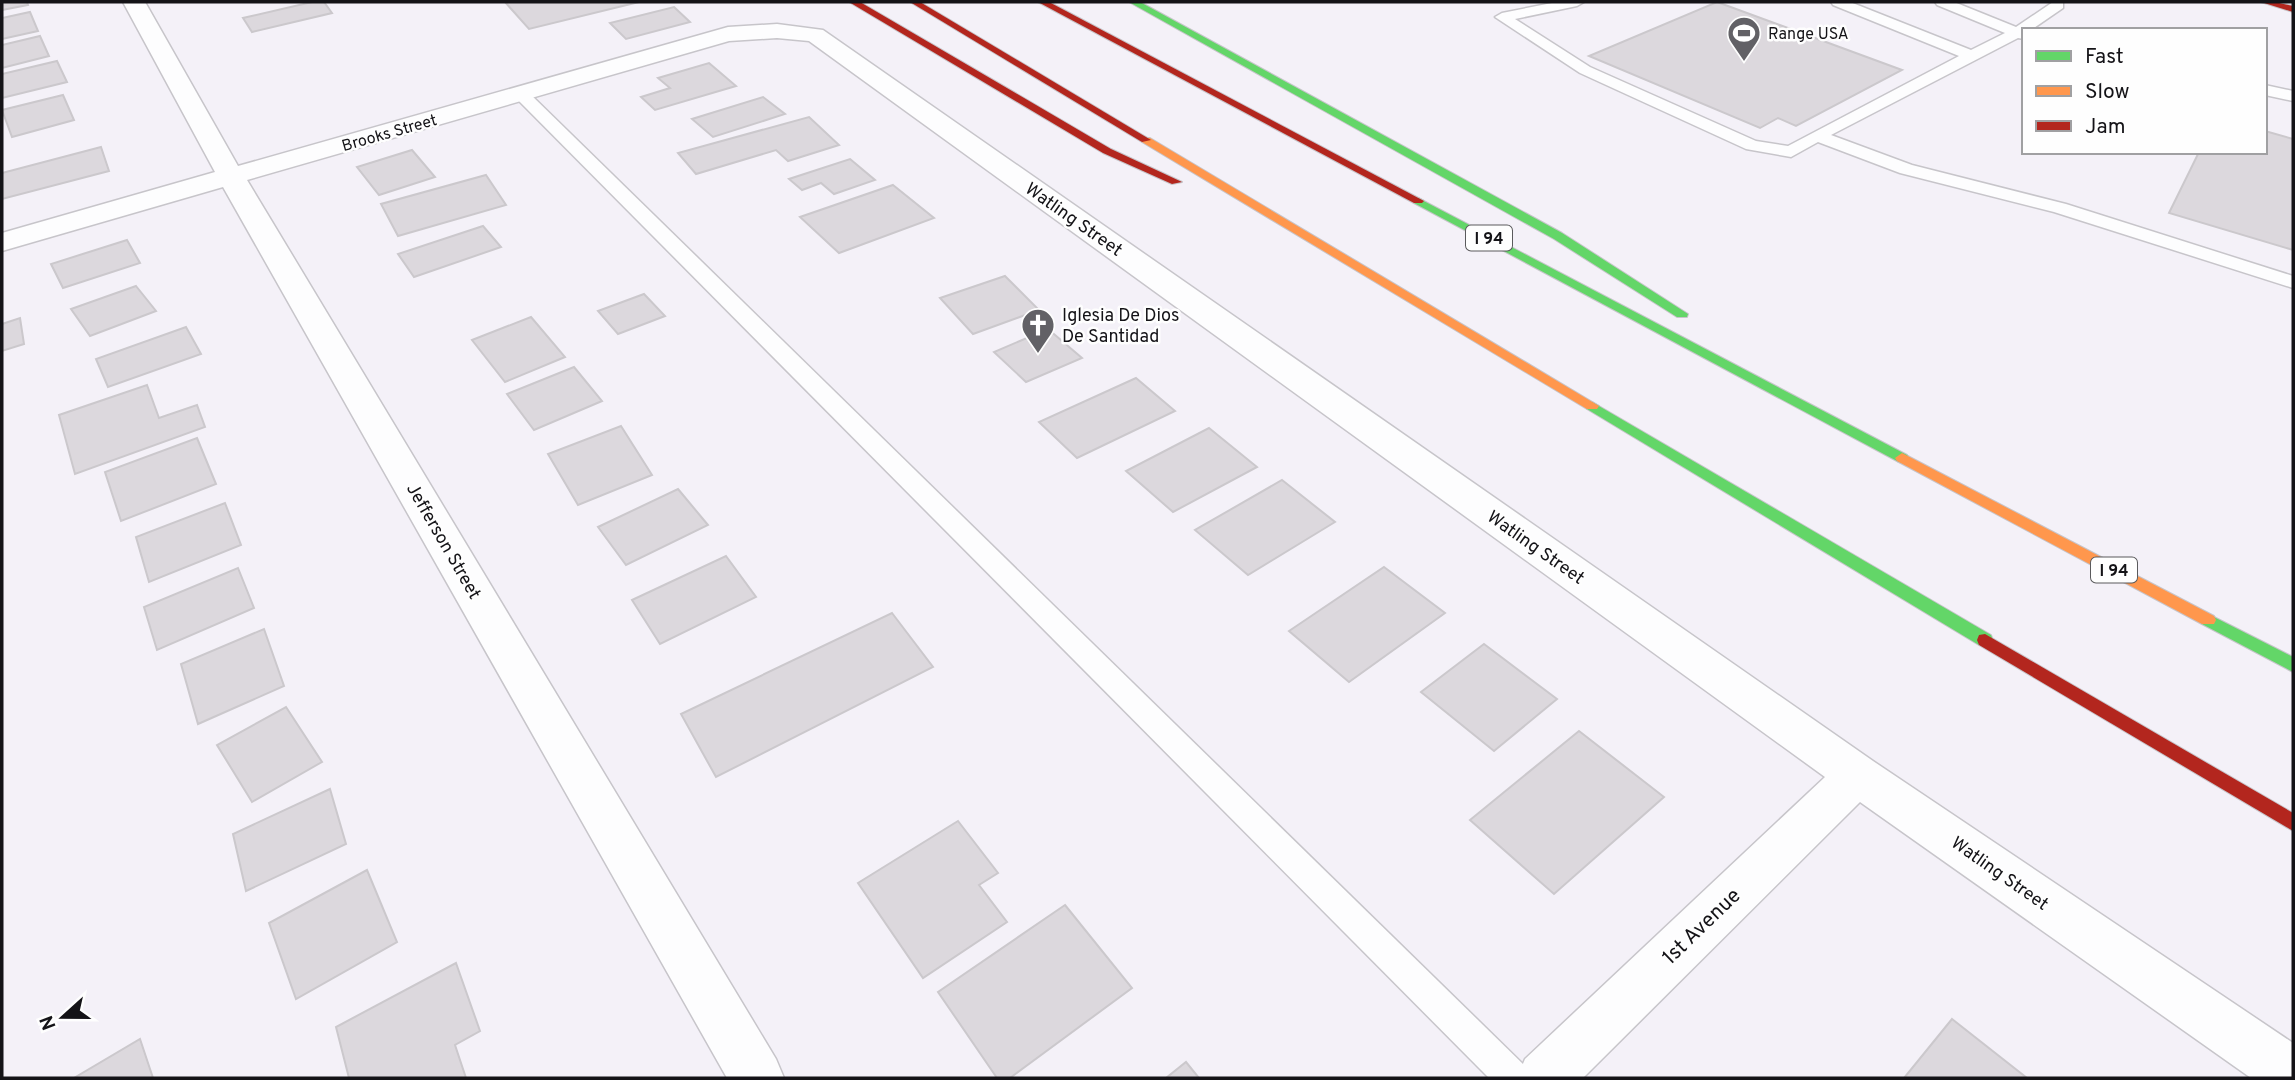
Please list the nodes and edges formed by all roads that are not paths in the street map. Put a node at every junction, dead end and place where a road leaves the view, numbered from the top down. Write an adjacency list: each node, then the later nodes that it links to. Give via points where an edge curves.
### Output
1 (134, 2): 20 (street, Jefferson Street)
2 (854, 2): 22 (main road, via 1107,151)
3 (914, 2): 22 (main road)
4 (1043, 2): 26 (main road, I 94)
5 (1134, 2): 24 (main road, via 1558,236)
6 (1577, 2): 19 (lane, via 1502,17 1585,70 1752,145 1791,152)
7 (1838, 2): 15 (lane)
8 (1942, 2): 14 (lane)
9 (2049, 2): 12 (lane, via 2058,5)
10 (2265, 2): 11 (main road)
11 (2293, 9)
12 (2028, 28)
13 (777, 31): 17 (street, Brooks Street, via 728,34); 28 (street, Watling Street, via 815,35)
14 (2020, 34): 15 (lane)
15 (1972, 56): 19 (lane)
16 (2267, 90): 18 (lane)
17 (521, 94): 20 (street, Brooks Street); 32 (lane)
18 (2293, 96)
19 (1817, 136): 23 (lane, via 1906,169 2060,208)
20 (230, 177): 21 (street, Brooks Street); 31 (street, Jefferson Street)
21 (2, 242)
22 (1344, 257): 29 (main road)
23 (2293, 282)
24 (1699, 326)
25 (1758, 363): 26 (main road)
26 (1935, 475): 27 (main road, I 94)
27 (2293, 665)
28 (1857, 775): 30 (street, Watling Street); 33 (street, 1st Avenue)
29 (2293, 823)
30 (2293, 1075)
31 (758, 1078)
32 (1513, 1078)
33 (1544, 1078)

